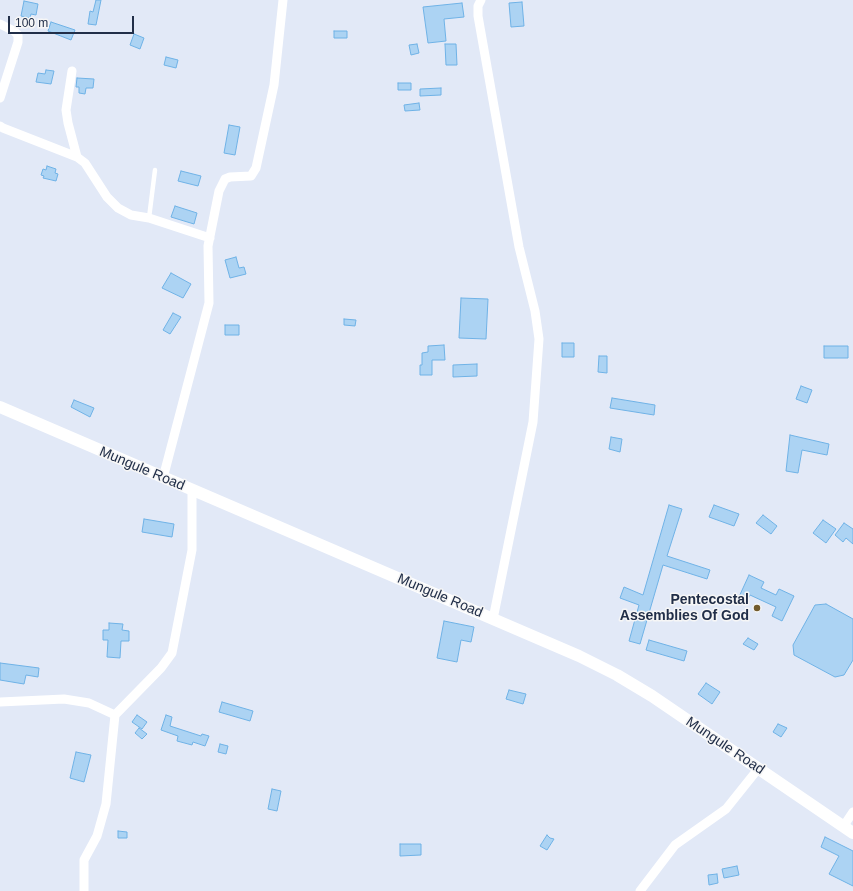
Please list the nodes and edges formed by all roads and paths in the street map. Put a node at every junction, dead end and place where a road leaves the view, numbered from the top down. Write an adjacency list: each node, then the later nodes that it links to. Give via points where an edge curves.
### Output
1 (283, 0): 10 (street, via 274,85 256,168 251,176 230,177 221,184)
2 (481, 0): 14 (street, via 478,16 519,247 539,339 533,422)
3 (0, 24): 5 (street, via 18,35)
4 (72, 71): 7 (street, via 66,110)
5 (0, 98)
6 (0, 126): 7 (street)
7 (77, 157): 9 (street, via 85,163 107,197 118,208 131,215)
8 (155, 170): 9 (lane)
9 (149, 218): 10 (street)
10 (210, 238): 12 (street, via 209,303)
11 (0, 407): 12 (street, Mungule Road)
12 (163, 478): 13 (street, Mungule Road)
13 (192, 490): 14 (street, Mungule Road); 16 (street, via 192,550 172,653 161,668)
14 (493, 619): 17 (street, Mungule Road, via 572,652 617,675)
15 (0, 702): 16 (street, via 64,698 89,703)
16 (115, 715): 20 (street, via 106,804 97,836 84,860)
17 (758, 769): 19 (street, Mungule Road); 21 (street, via 726,809 675,845)
18 (853, 812): 19 (street)
19 (848, 830)
20 (84, 891)
21 (640, 891)

